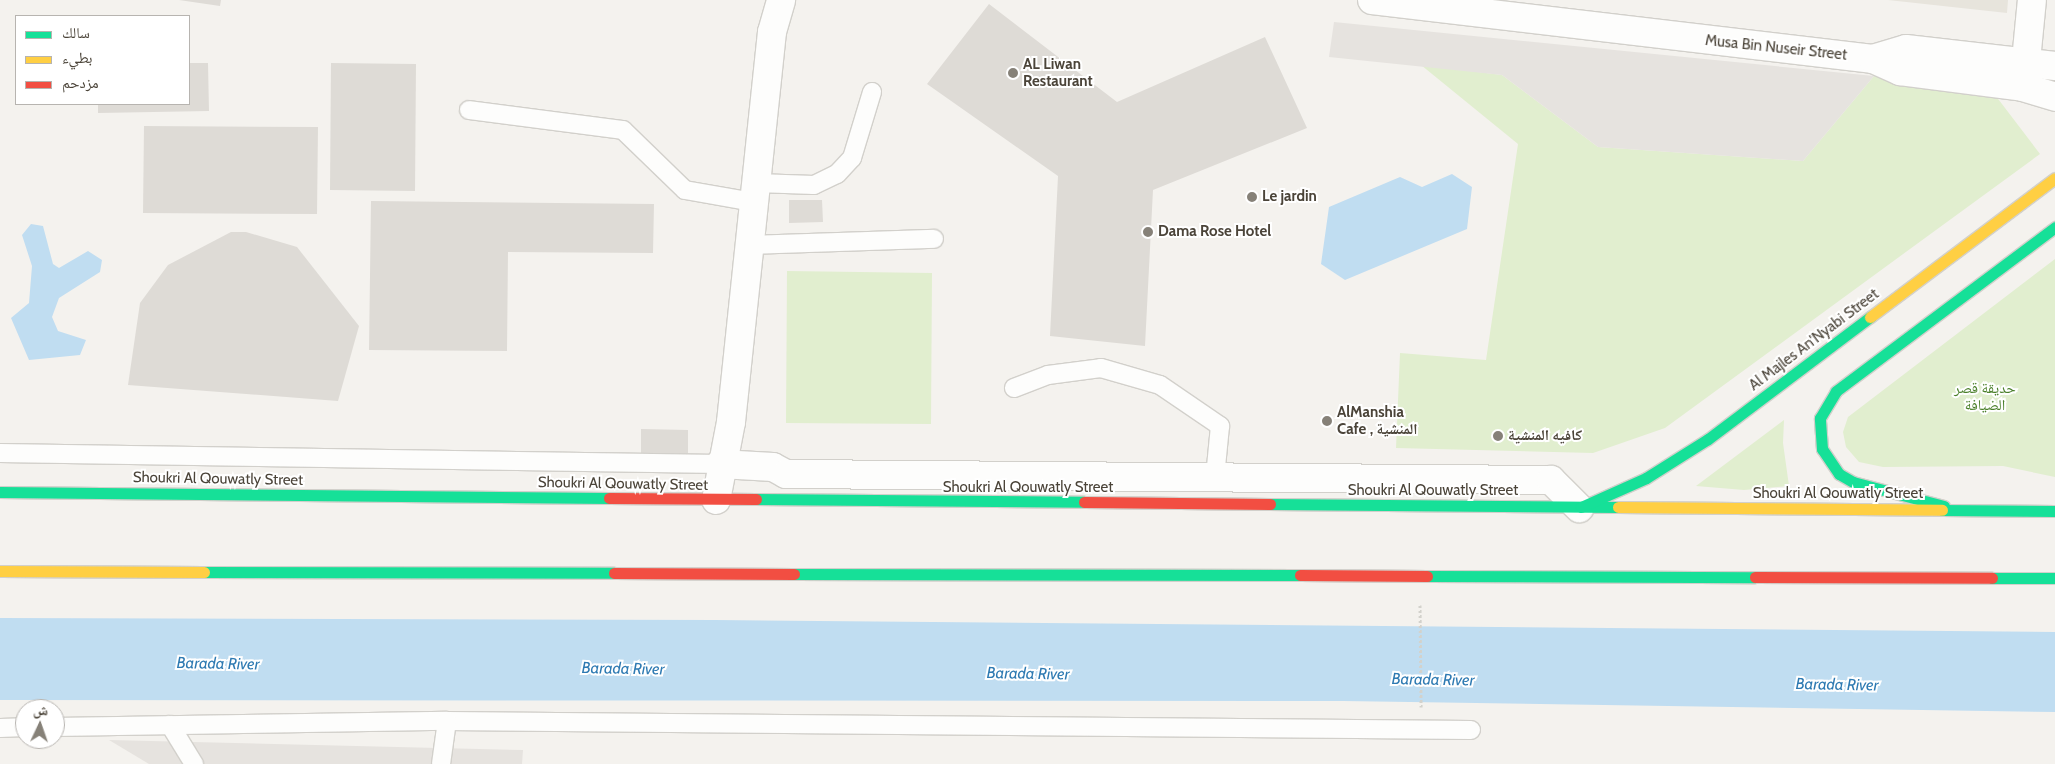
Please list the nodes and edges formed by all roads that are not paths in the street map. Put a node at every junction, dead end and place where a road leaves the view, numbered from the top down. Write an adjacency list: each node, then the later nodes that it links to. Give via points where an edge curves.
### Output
1 (781, 0): 11 (street, via 772,32)
2 (1372, 0): 4 (street, Musa Bin Nuseir Street)
3 (2032, 0): 6 (street)
4 (1496, 8): 6 (street, Musa Bin Nuseir Street, via 1873,59 1906,49)
5 (2055, 66): 6 (street, Musa Bin Nuseir Street)
6 (2025, 74): 8 (street)
7 (872, 92): 11 (lane, via 852,158 837,174 814,185)
8 (2055, 97)
9 (469, 110): 11 (lane, via 623,130 685,190)
10 (2055, 178): 21 (main road, Al Majles An'Nyabi Street, via 1708,439 1646,478)
11 (755, 192): 14 (street)
12 (2055, 227): 22 (main road, via 1836,391 1820,418 1822,449 1839,474 1853,482)
13 (934, 238): 14 (lane)
14 (750, 245): 17 (street, via 731,422)
15 (1014, 388): 18 (lane, via 1048,375 1101,368 1160,385 1220,426)
16 (0, 453): 17 (lane)
17 (720, 464): 18 (street, via 773,467 786,474); 20 (street)
18 (1215, 477): 21 (street, via 1551,480)
19 (0, 492): 20 (main road, Shoukri Al Qouwatly Street)
20 (716, 500): 21 (main road, Shoukri Al Qouwatly Street)
21 (1579, 508): 22 (main road, Shoukri Al Qouwatly Street)
22 (1957, 509): 23 (main road, Shoukri Al Qouwatly Street)
23 (2055, 511)
24 (0, 571): 25 (main road)
25 (2055, 578)
26 (447, 721): 27 (lane); 31 (lane); 33 (lane)
27 (170, 726): 29 (lane); 32 (lane)
28 (15, 727): 30 (lane)
29 (65, 727)
30 (0, 728)
31 (1471, 730)
32 (194, 764)
33 (441, 764)

